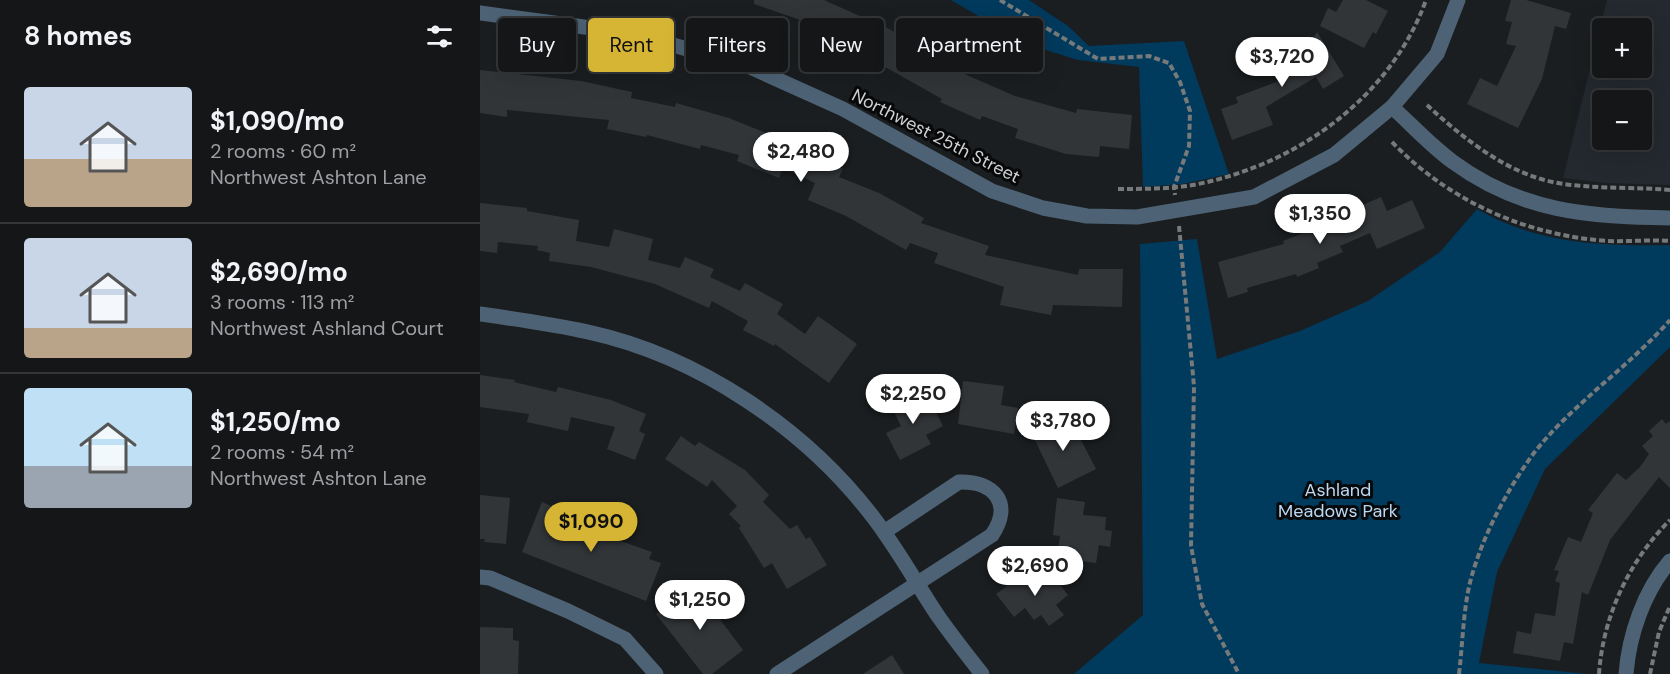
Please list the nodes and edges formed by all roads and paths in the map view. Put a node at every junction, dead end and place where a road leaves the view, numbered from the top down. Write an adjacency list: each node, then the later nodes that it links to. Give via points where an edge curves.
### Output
1 (1000, 0): 7 (path, via 1098,59 1149,56 1169,63 1190,111 1189,146)
2 (1426, 0): 7 (path, via 1411,36 1390,68 1344,116 1265,162 1240,172)
3 (1458, 0): 6 (street, Northwest 25th Street, via 1437,54)
4 (480, 13): 10 (street, Northwest 25th Street, via 666,43 750,67 843,109 992,191 1043,208 1087,216 1137,217)
5 (1427, 105): 9 (path, via 1459,134 1521,172 1562,184)
6 (1392, 107): 10 (street, Northwest 25th Street, via 1334,155 1254,197); 11 (street, via 1454,164 1511,195 1556,210 1593,216)
7 (1174, 187): 8 (path); 10 (path)
8 (1118, 189)
9 (1670, 190)
10 (1177, 212): 23 (path, via 1194,386 1191,546 1202,604)
11 (1670, 218)
12 (480, 314): 15 (street, via 590,333 669,359 729,388 784,427 830,467)
13 (1670, 320): 24 (path, via 1532,457 1497,513 1472,576)
14 (1670, 520): 25 (path, via 1635,564 1612,609)
15 (884, 532): 18 (street); 18 (street, via 959,482 973,481 992,489 999,500 1000,522 992,535)
16 (1670, 561): 26 (street, via 1637,621 1627,654)
17 (480, 577): 20 (street, via 568,611 625,639)
18 (917, 582): 21 (street); 22 (street)
19 (1670, 606): 27 (path, via 1659,632)
20 (656, 674)
21 (777, 674)
22 (982, 674)
23 (1239, 674)
24 (1460, 674)
25 (1599, 674)
26 (1626, 674)
27 (1650, 674)

